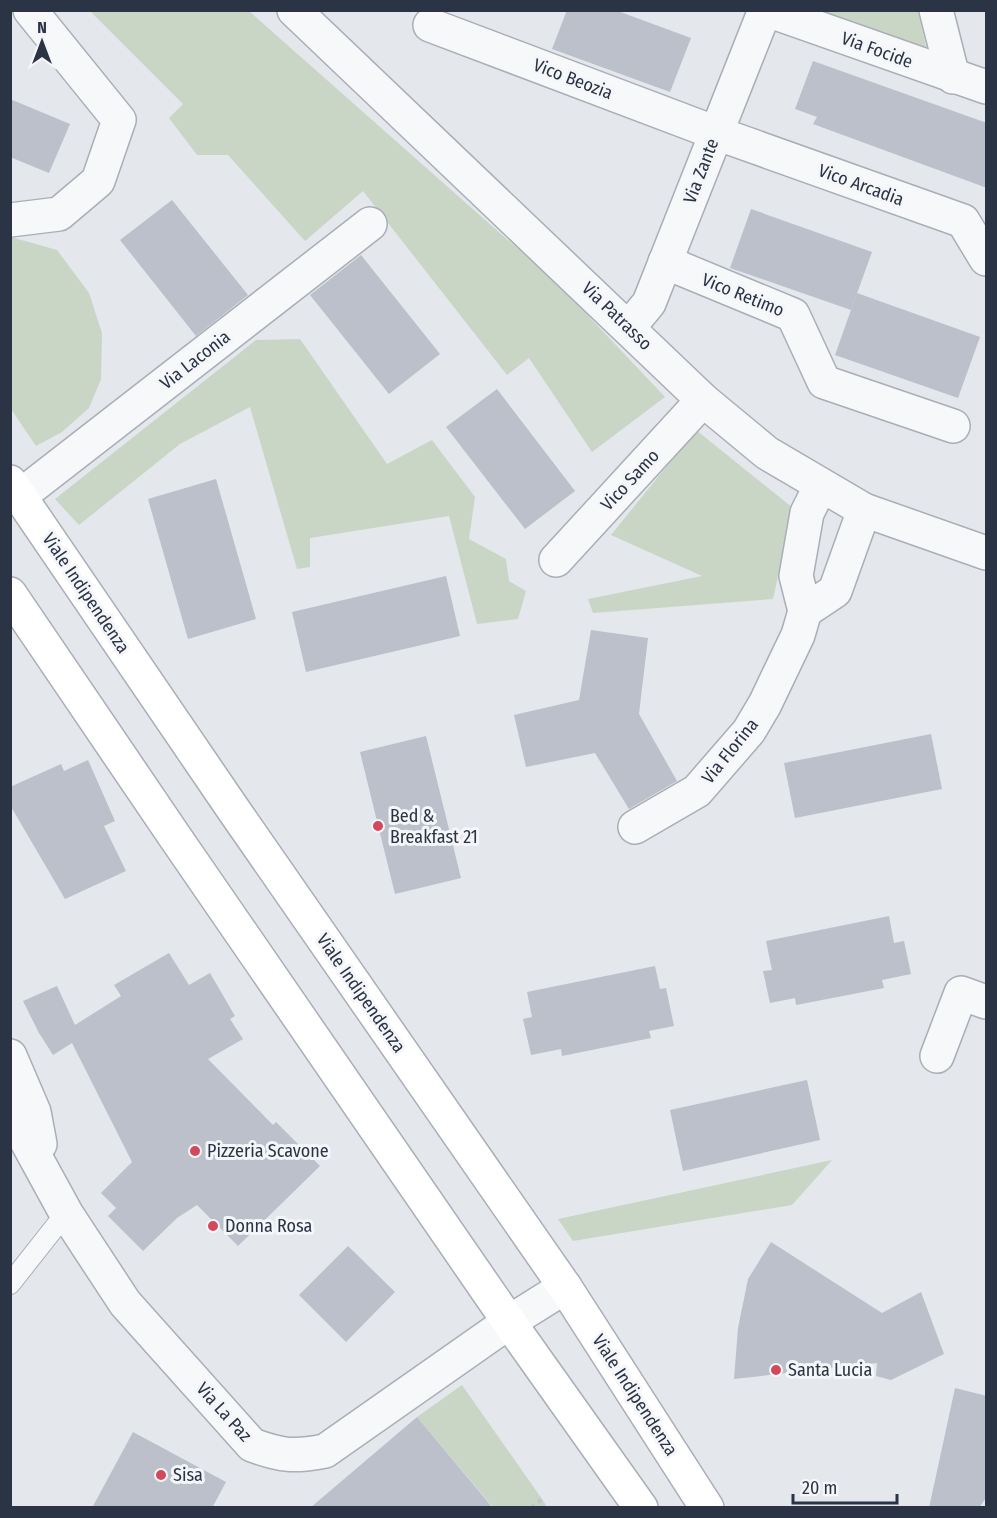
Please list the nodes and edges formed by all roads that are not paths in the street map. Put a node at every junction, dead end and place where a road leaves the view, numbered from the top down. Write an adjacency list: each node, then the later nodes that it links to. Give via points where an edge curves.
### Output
1 (30, 10): 9 (street, via 118,120 98,181 59,214)
2 (294, 10): 13 (street, Via Patrasso)
3 (766, 10): 6 (street, Via Focide); 8 (street, Via Zante)
4 (936, 10): 6 (street)
5 (429, 25): 8 (street, Vico Beozia)
6 (952, 77): 7 (street, Via Focide)
7 (987, 87)
8 (716, 133): 11 (street, Vico Arcadia, via 963,221); 12 (street, Via Zante)
9 (10, 220)
10 (369, 224): 17 (street, Via Laconia)
11 (987, 259)
12 (665, 262): 13 (street, Via Zante, via 649,303); 15 (street, Vico Retimo, via 793,315 824,382)
13 (629, 327): 14 (street, Via Patrasso)
14 (703, 400): 16 (street, Via Patrasso, via 767,453); 20 (street, Vico Samo)
15 (953, 426)
16 (821, 485): 18 (street, Via Patrasso); 22 (street, via 807,513 796,576)
17 (15, 489): 31 (street, Viale Indipendenza)
18 (864, 510): 19 (street, Via Patrasso); 22 (street, via 835,591)
19 (987, 553)
20 (556, 560)
21 (10, 594): 32 (street)
22 (805, 611): 23 (street, Via Florina, via 798,635 749,731 697,791)
23 (635, 827)
24 (987, 1002): 26 (street, via 961,993)
25 (10, 1056): 28 (street, via 34,1112)
26 (938, 1056)
27 (10, 1115): 28 (street)
28 (45, 1172): 29 (street, Via La Paz)
29 (66, 1213): 30 (lane); 32 (street, Via La Paz, via 125,1303 252,1444 276,1454 300,1456 325,1451)
30 (10, 1284)
31 (565, 1287): 32 (street, Via La Paz); 34 (street, Viale Indipendenza)
32 (509, 1322): 33 (street)
33 (641, 1508)
34 (707, 1508)

